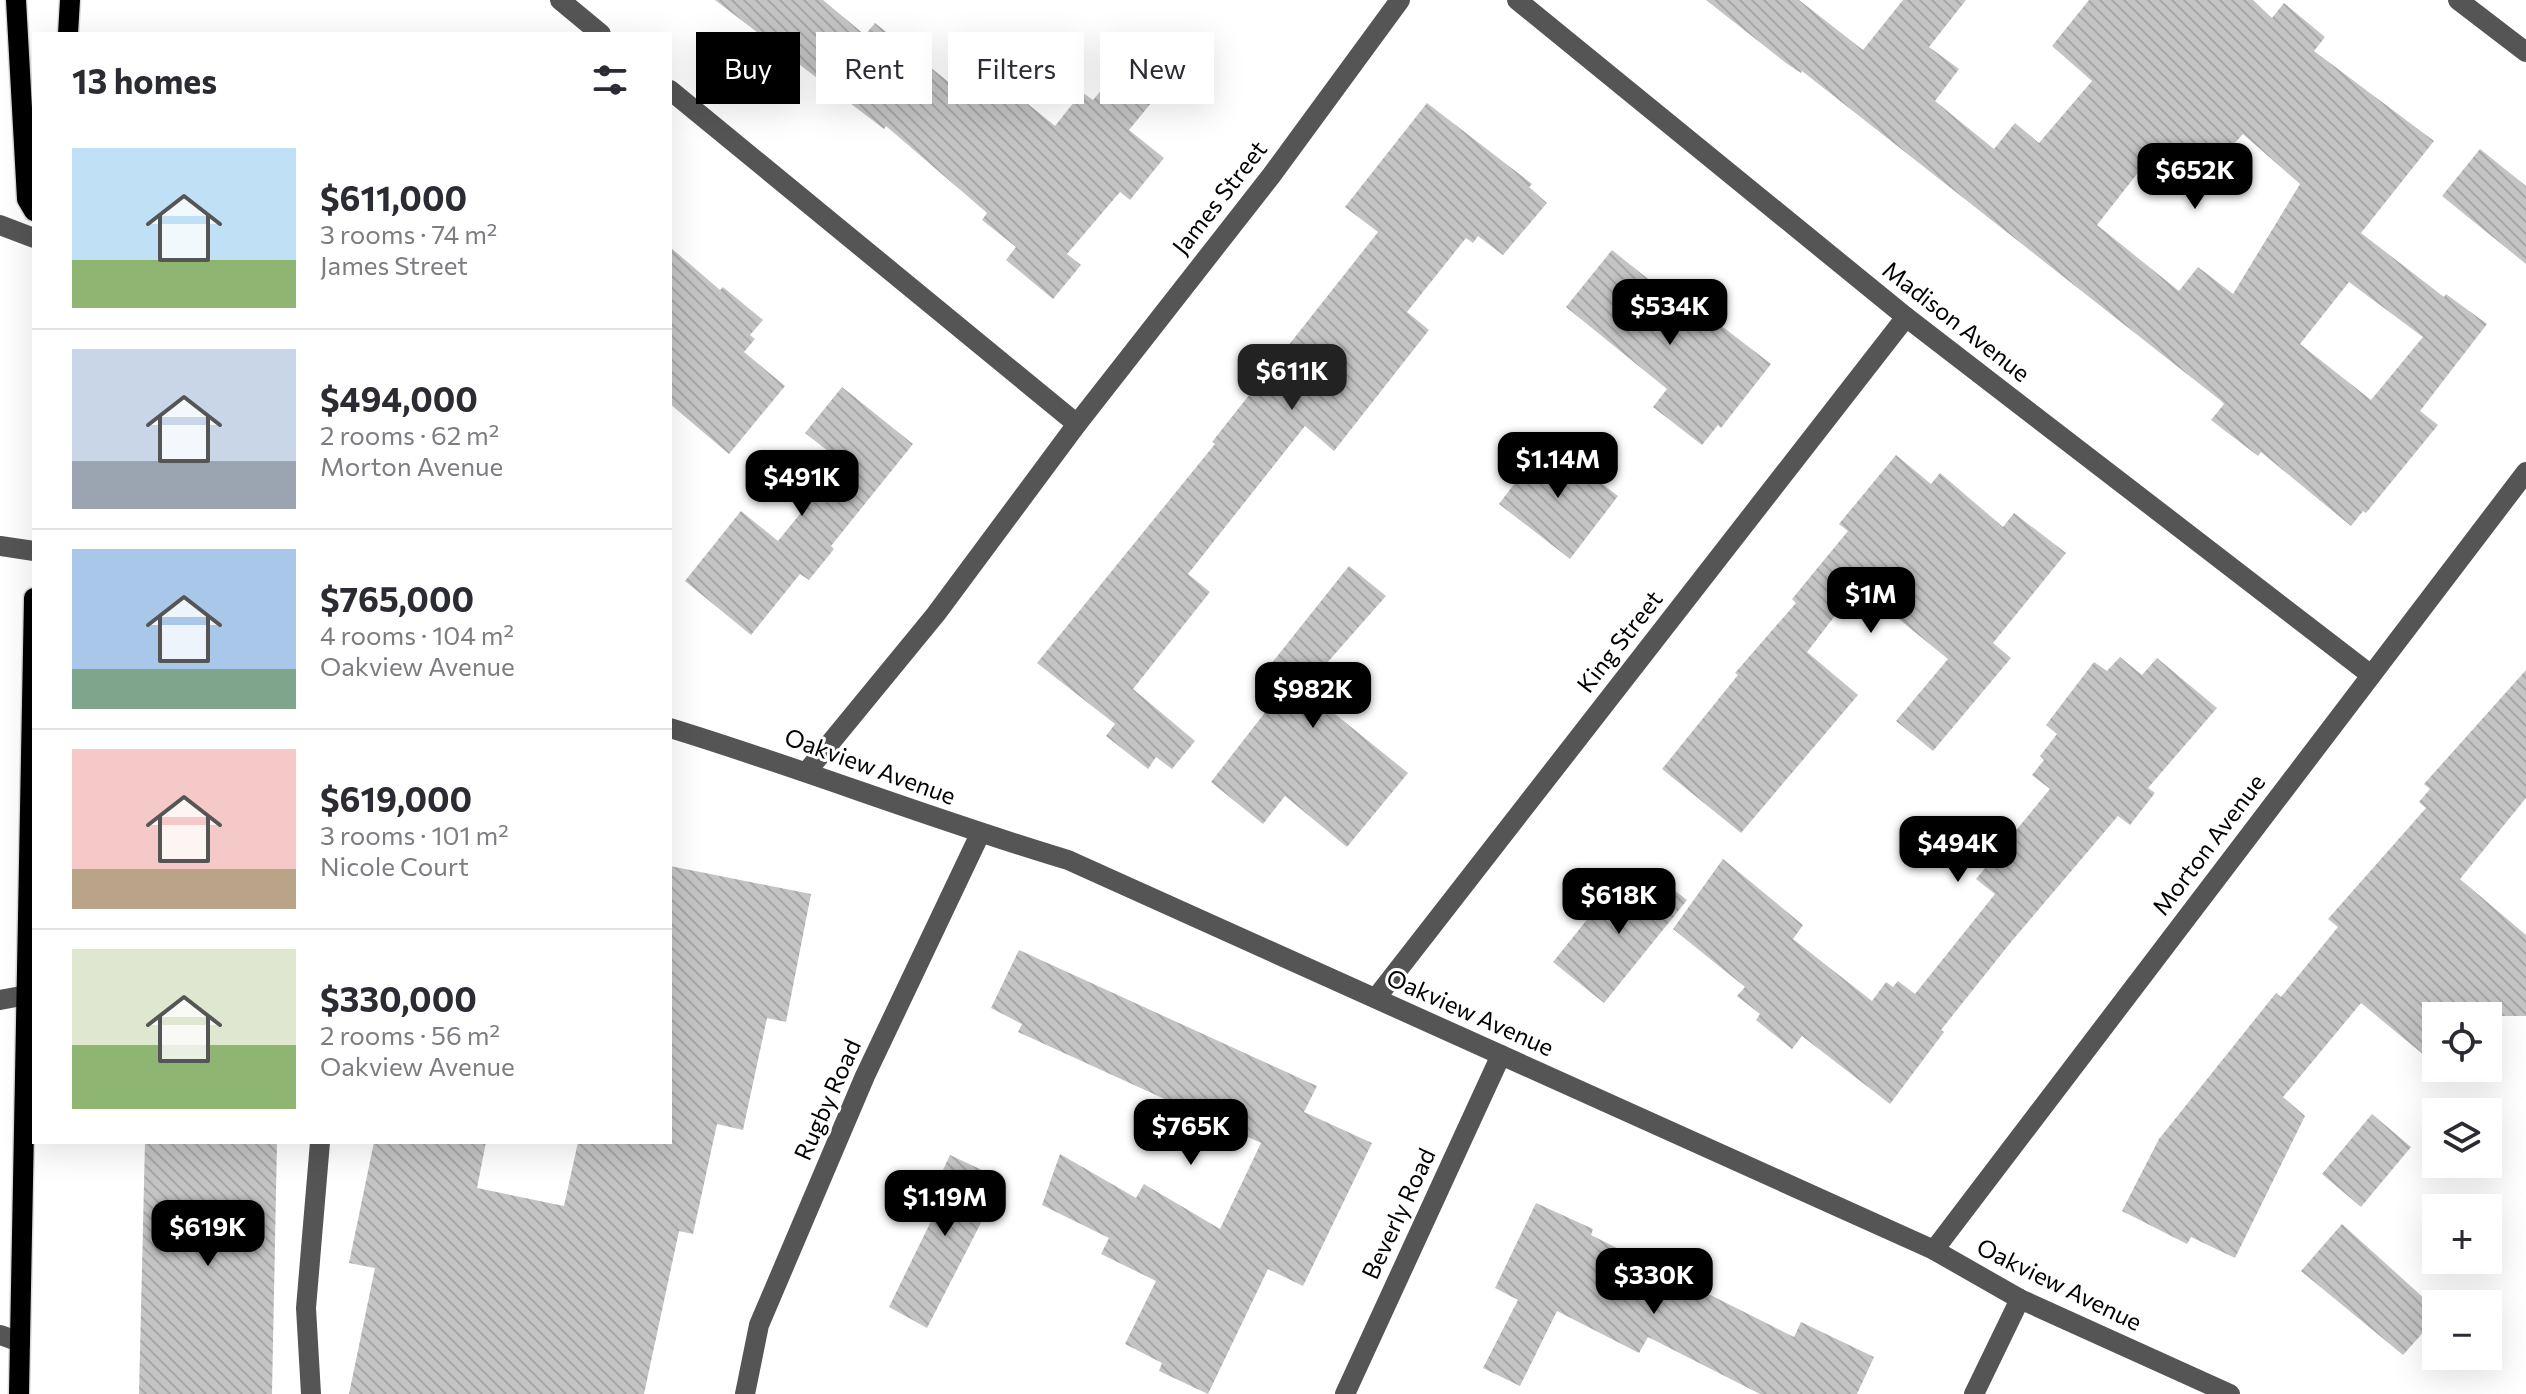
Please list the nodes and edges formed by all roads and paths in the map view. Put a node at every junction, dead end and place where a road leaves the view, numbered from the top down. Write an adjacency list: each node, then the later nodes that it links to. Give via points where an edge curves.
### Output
1 (16, 0): 11 (main road, via 27,199)
2 (70, 0): 7 (main road)
3 (560, 0): 8 (street)
4 (1400, 0): 15 (street, James Street, via 1271,176)
5 (1517, 0): 14 (street, Madison Avenue)
6 (2458, 0): 9 (street)
7 (68, 32)
8 (599, 32)
9 (2526, 52)
10 (672, 92): 15 (street)
11 (32, 208)
12 (0, 225): 13 (street)
13 (32, 237)
14 (1906, 317): 19 (street, Madison Avenue); 25 (street, King Street)
15 (1077, 424): 22 (street, James Street, via 936,614)
16 (2526, 472): 19 (street, Morton Avenue)
17 (0, 546): 18 (street)
18 (32, 551)
19 (2371, 675): 29 (street, Morton Avenue)
20 (32, 711): 24 (main road)
21 (672, 729): 22 (street, Oakview Avenue)
22 (808, 770): 23 (street, Oakview Avenue)
23 (980, 834): 25 (street, Oakview Avenue, via 1068,860); 35 (street, Rugby Road, via 865,1076 765,1310)
24 (27, 995): 26 (street); 32 (main road)
25 (1376, 998): 27 (street, Oakview Avenue)
26 (0, 1000)
27 (1501, 1055): 29 (street, Oakview Avenue); 36 (street, Beverly Road)
28 (320, 1144): 34 (street, via 306,1308)
29 (1934, 1250): 30 (street, Oakview Avenue)
30 (2020, 1299): 37 (street); 38 (street, Oakview Avenue)
31 (0, 1335): 32 (street)
32 (20, 1342): 33 (main road)
33 (19, 1394)
34 (311, 1394)
35 (745, 1394)
36 (1345, 1394)
37 (1974, 1394)
38 (2230, 1394)

